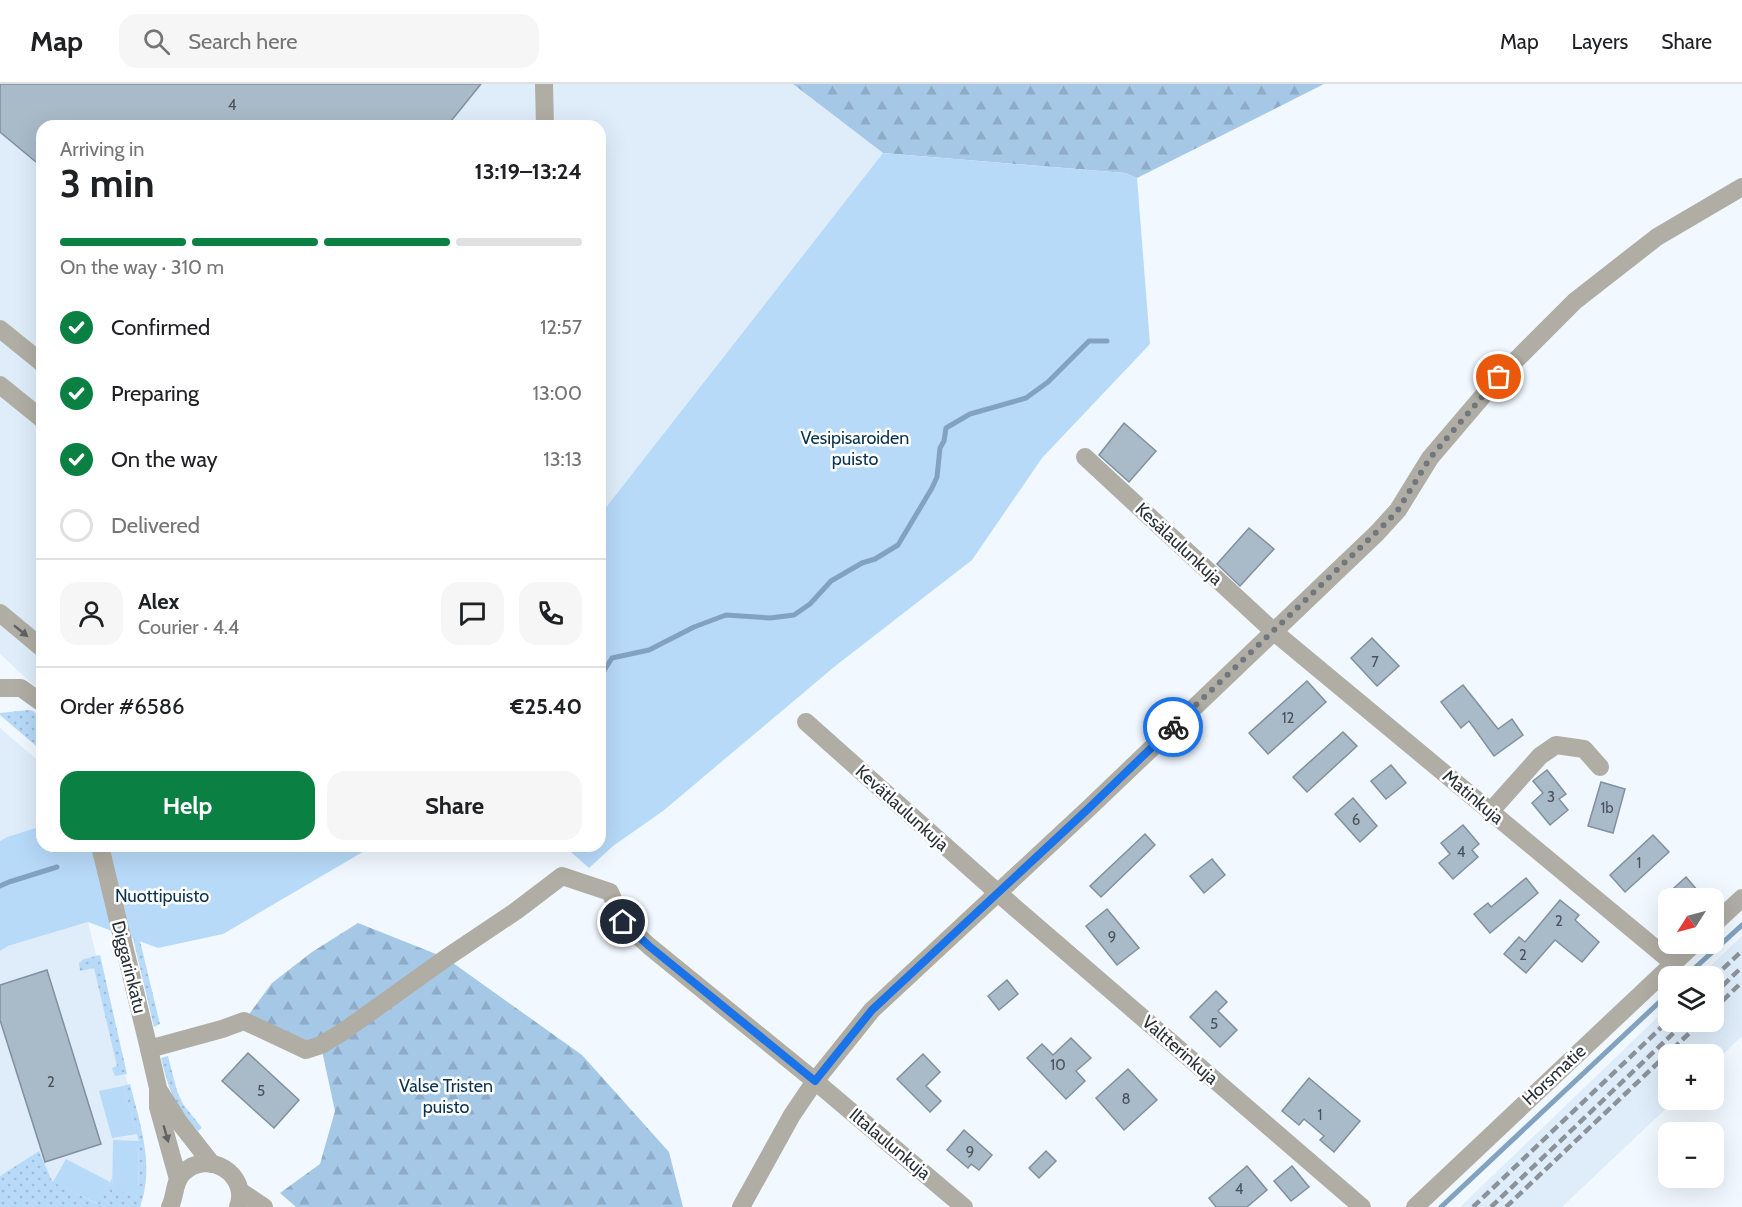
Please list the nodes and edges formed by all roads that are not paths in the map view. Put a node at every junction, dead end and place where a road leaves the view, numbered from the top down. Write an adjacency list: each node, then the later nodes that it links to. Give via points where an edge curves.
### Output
1 (544, 84): 2 (street)
2 (545, 120)
3 (1742, 187): 10 (street, via 1657,237 1575,301 1499,377 1430,458 1398,510)
4 (0, 329): 5 (street)
5 (36, 358)
6 (0, 385): 7 (street)
7 (36, 414)
8 (1085, 458): 10 (street, Kesälaulunkuja)
9 (0, 613): 11 (street, one-way to 11)
10 (1273, 631): 16 (street, Matinkuja); 18 (street)
11 (36, 643)
12 (0, 688): 13 (street, via 21,688)
13 (36, 699)
14 (806, 722): 18 (street, Kevätlaulunkuja)
15 (1600, 767): 16 (street, via 1584,749 1556,745 1540,756)
16 (1490, 812): 22 (street, Matinkuja)
17 (101, 852): 23 (street, Diggarinkatu)
18 (998, 893): 24 (street, via 872,1010); 33 (street, Valtterinkuja)
19 (1742, 898): 20 (street)
20 (1724, 915)
21 (1683, 954): 22 (street, Horsmatie)
22 (1673, 963): 34 (street, Horsmatie)
23 (149, 1048): 24 (street, Iltalaulunkuja, via 244,1021 306,1050 321,1046 562,876 610,892 623,922 649,946); 25 (street, Diggarinkatu)
24 (815, 1081): 31 (street); 32 (street, Iltalaulunkuja)
25 (158, 1088): 26 (street, Diggarinkatu); 27 (street, Diggarinkatu, one-way to 27, via 158,1107)
26 (212, 1164): 27 (street, via 189,1167); 28 (street, Diggarinkatu, via 221,1166 236,1181)
27 (178, 1179): 29 (street)
28 (239, 1199): 30 (street)
29 (171, 1206)
30 (264, 1207)
31 (741, 1207)
32 (964, 1207)
33 (1362, 1207)
34 (1415, 1207)

